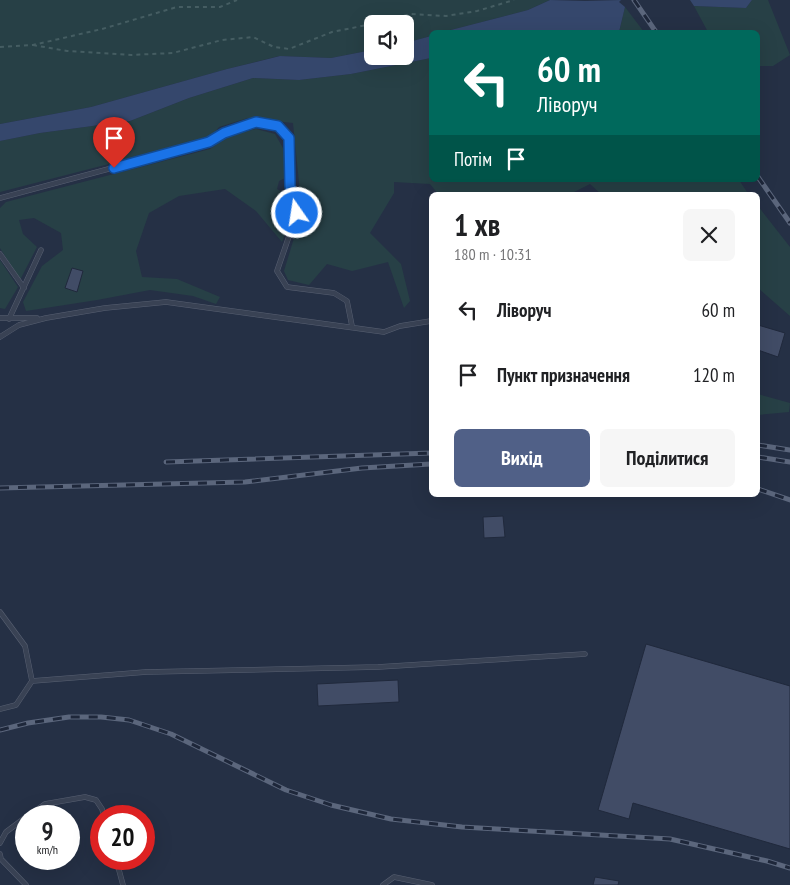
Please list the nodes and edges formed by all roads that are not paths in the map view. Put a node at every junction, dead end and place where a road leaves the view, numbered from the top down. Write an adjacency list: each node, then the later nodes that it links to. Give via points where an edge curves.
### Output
1 (0, 198): 9 (lane, via 209,142 256,122 278,126 289,138 290,186 297,213 277,271 286,287 334,293 347,301)
2 (41, 250): 4 (lane)
3 (0, 254): 4 (lane)
4 (24, 288): 7 (lane)
5 (0, 318): 7 (lane)
6 (46, 318): 7 (lane); 9 (lane, via 166,302); 10 (lane, via 19,325)
7 (9, 319)
8 (429, 321): 9 (lane, via 384,332)
9 (352, 326)
10 (0, 337)
11 (0, 612): 13 (lane, via 25,646)
12 (585, 654): 13 (lane, via 378,666 146,672)
13 (32, 681): 14 (lane, via 16,705)
14 (0, 709)
15 (45, 805): 16 (lane, via 85,797 96,800)
16 (99, 805)
17 (15, 826): 18 (lane, via 6,832)
18 (0, 843)
19 (0, 854): 21 (lane)
20 (119, 870): 22 (lane)
21 (26, 885)
22 (123, 885)
23 (383, 885): 24 (lane, via 394,877)
24 (432, 885)

